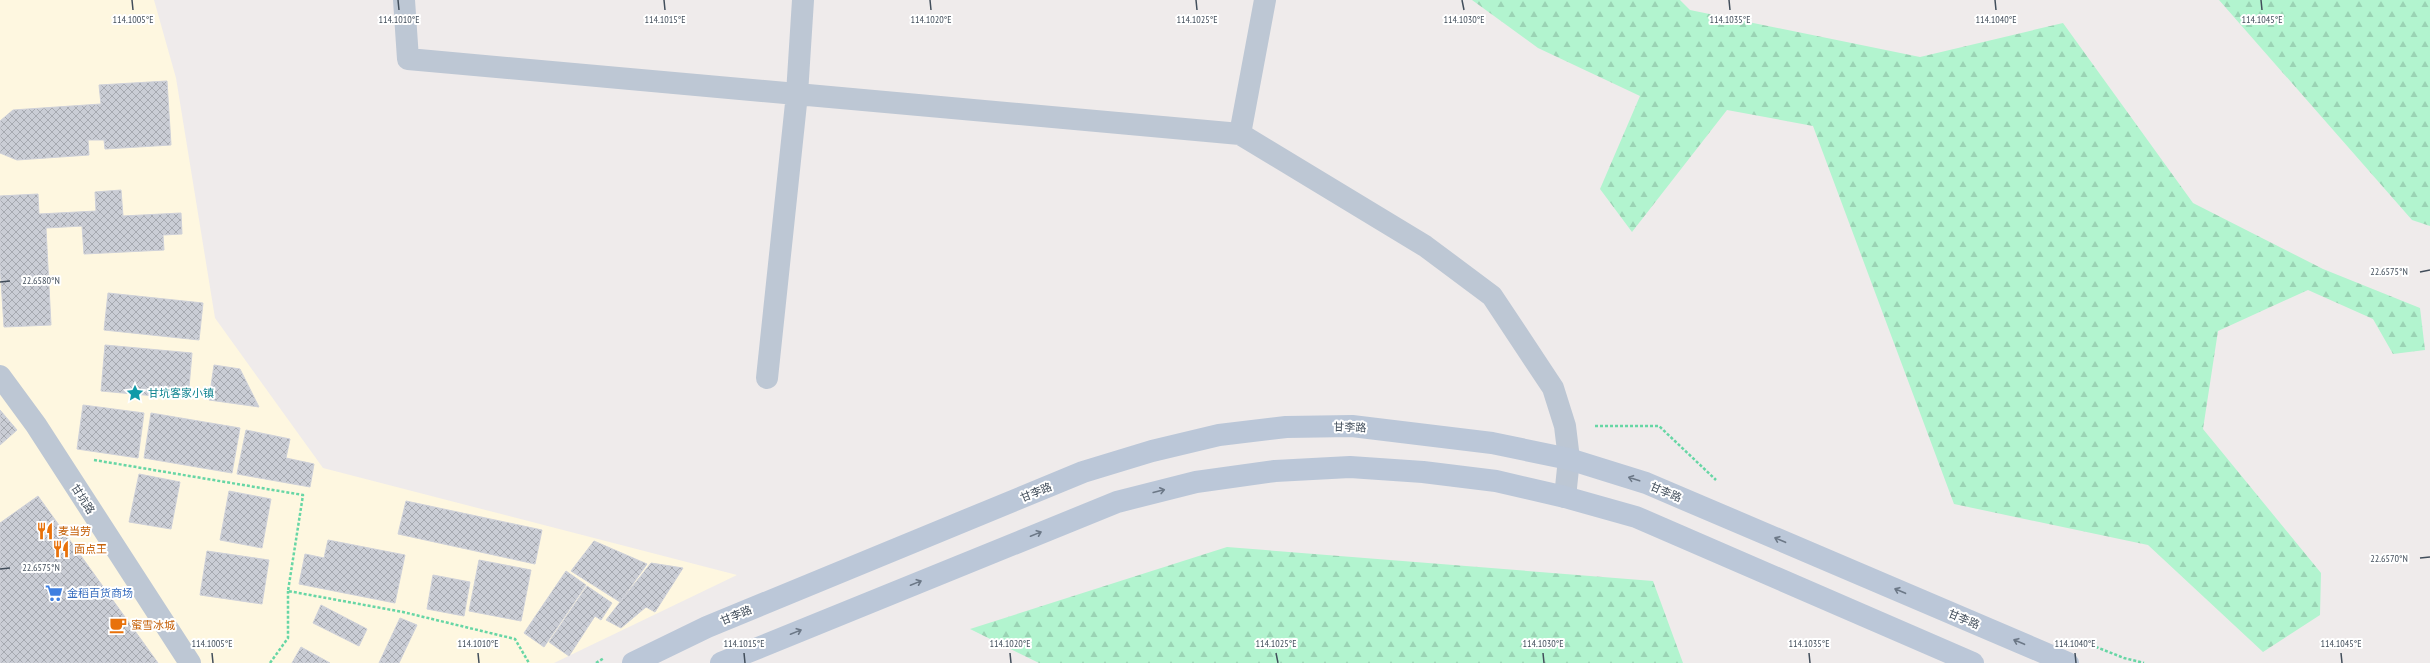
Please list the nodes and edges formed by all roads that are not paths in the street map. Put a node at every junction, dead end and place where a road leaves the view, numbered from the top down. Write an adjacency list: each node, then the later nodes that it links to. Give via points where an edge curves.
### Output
1 (404, 0): 4 (street, via 408,59)
2 (804, 0): 4 (street)
3 (1265, 0): 5 (street)
4 (797, 94): 5 (street); 7 (street)
5 (1240, 134): 8 (street, via 1425,246 1492,296 1553,388 1565,426)
6 (0, 376): 10 (street, 甘坑路)
7 (767, 378)
8 (1569, 459): 9 (street); 11 (main road, 甘李路, via 1492,444 1352,426 1286,427 1219,435 1152,451 1083,472 707,627); 14 (main road, 甘李路, one-way to 8, via 1646,483)
9 (1565, 497): 12 (main road, one-way to 9, via 1117,502 1196,482 1275,471 1350,467 1481,479); 13 (main road, via 1636,517)
10 (190, 663)
11 (633, 663)
12 (721, 663)
13 (1973, 663)
14 (2068, 663)

